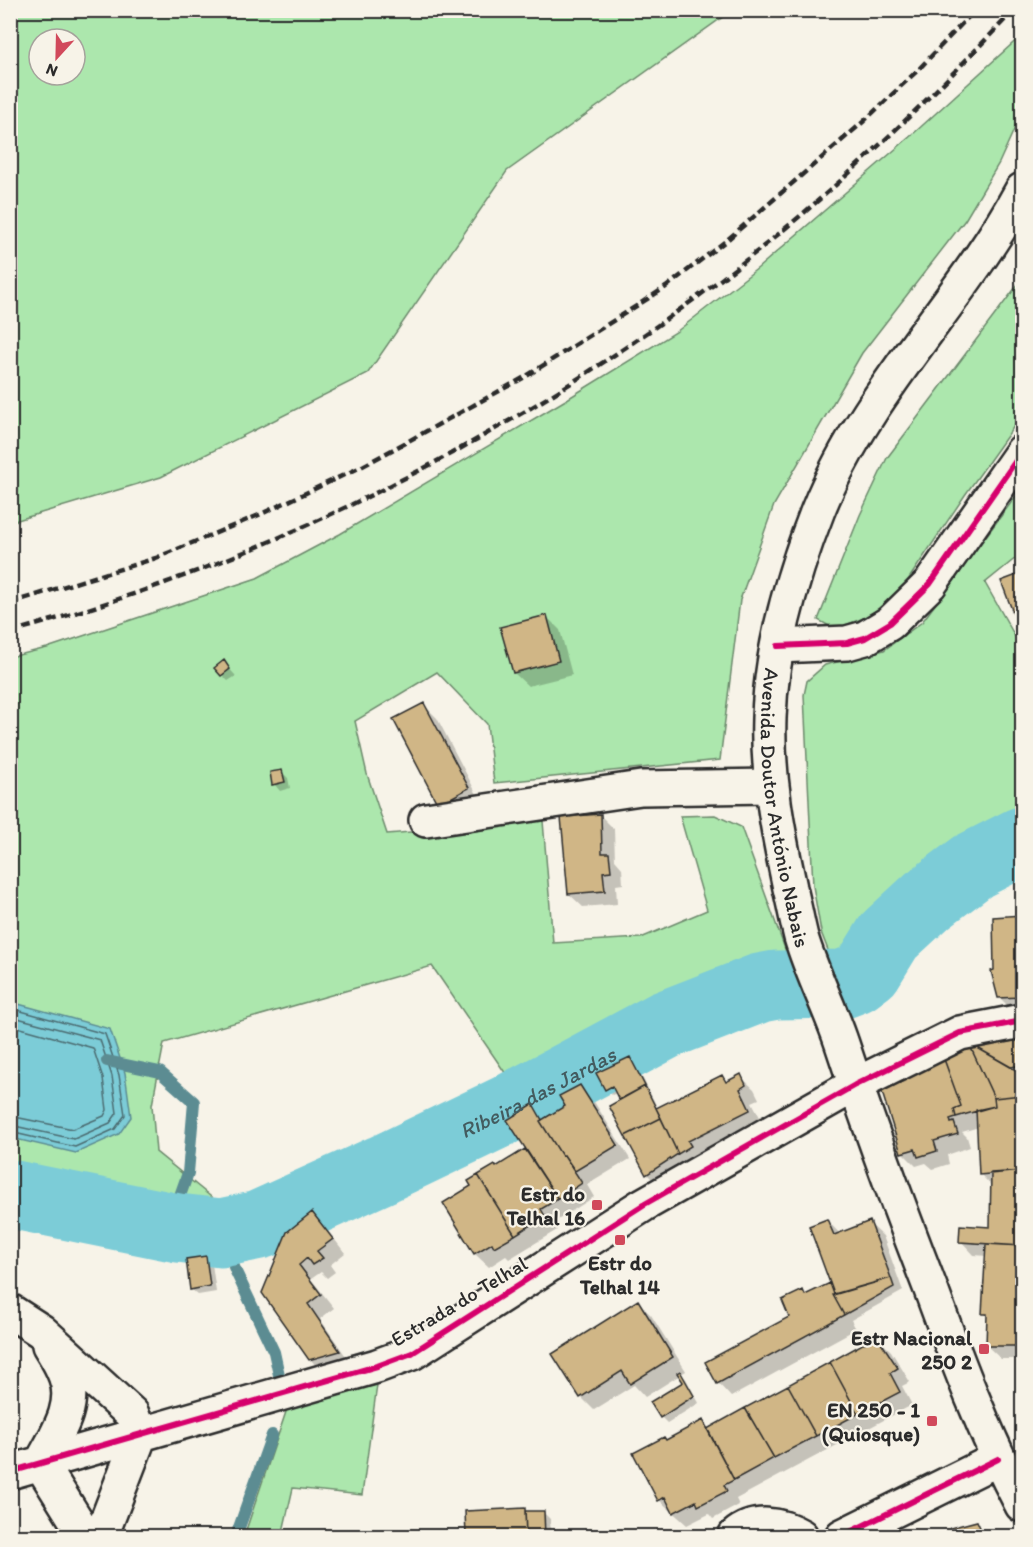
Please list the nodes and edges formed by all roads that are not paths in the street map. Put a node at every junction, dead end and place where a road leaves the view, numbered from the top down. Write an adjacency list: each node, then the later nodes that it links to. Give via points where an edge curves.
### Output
1 (1023, 190): 3 (street, Avenida Doutor António Nabais, via 852,440 804,548)
2 (1023, 452): 3 (street, via 930,584 890,623 847,644)
3 (778, 646): 4 (street, Avenida Doutor António Nabais, via 769,718)
4 (771, 786): 5 (street, via 641,788); 7 (street, Avenida Doutor António Nabais, via 802,939)
5 (426, 820)
6 (1023, 1021): 7 (street, Estrada do Telhal, via 960,1033)
7 (855, 1085): 10 (street, Estrada do Telhal, via 644,1205 412,1353); 11 (street, Avenida Doutor António Nabais, via 945,1329)
8 (10, 1311): 9 (street)
9 (41, 1331): 10 (street, via 132,1414); 12 (street, via 66,1376 70,1399 61,1425)
10 (140, 1435): 12 (street, Estrada do Telhal); 15 (street)
11 (998, 1459): 13 (street, Avenida Doutor António Nabais); 18 (street)
12 (26, 1468): 14 (street, via 79,1525)
13 (1023, 1505)
14 (81, 1536)
15 (102, 1536)
16 (735, 1536): 17 (street, via 755,1526 772,1525)
17 (801, 1536)
18 (842, 1536)

